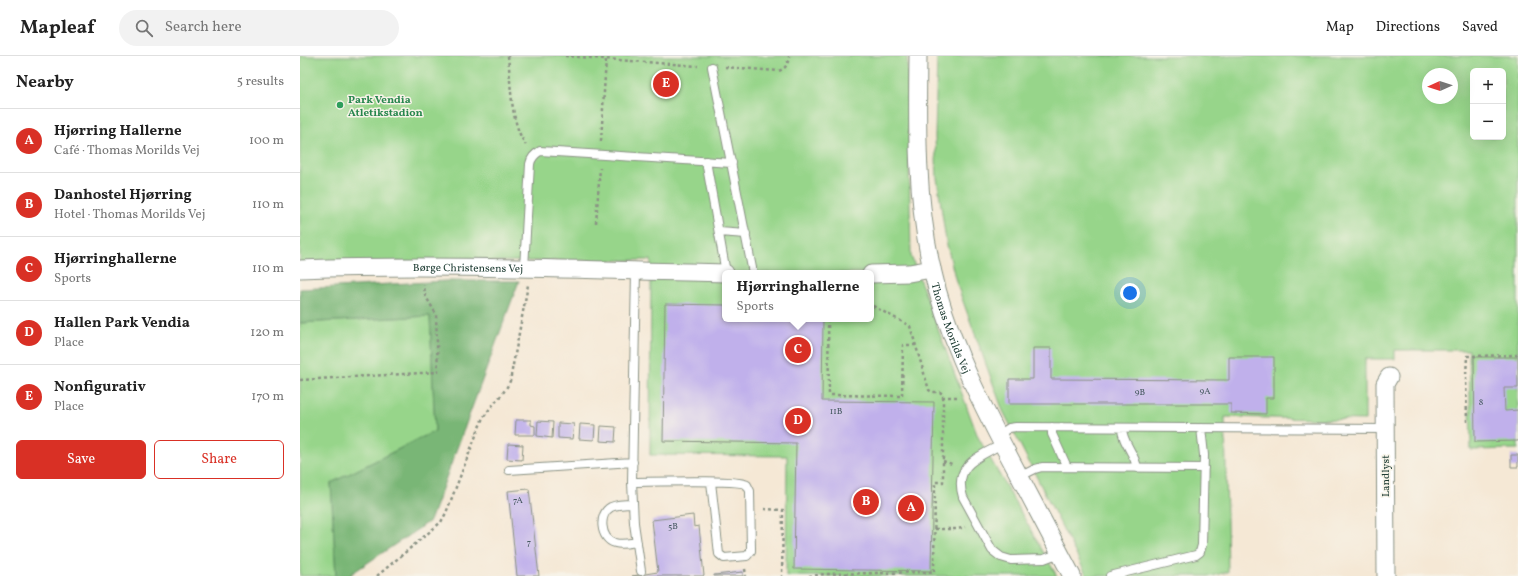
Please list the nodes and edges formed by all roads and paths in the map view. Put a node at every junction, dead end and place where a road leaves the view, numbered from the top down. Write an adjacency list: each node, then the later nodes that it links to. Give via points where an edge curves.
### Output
1 (508, 56): 6 (path, via 516,122 520,136)
2 (565, 56): 5 (path)
3 (789, 56): 5 (path, via 786,66 778,70)
4 (918, 56): 14 (street, Thomas Morilds Vej, via 920,189)
5 (712, 67): 8 (lane)
6 (535, 154): 7 (lane, via 546,150); 12 (lane, via 530,164)
7 (706, 161): 8 (lane); 9 (lane)
8 (732, 163): 10 (lane)
9 (719, 232): 10 (lane); 15 (lane)
10 (746, 234): 16 (lane)
11 (423, 267): 12 (street, Børge Christensens Vej); 13 (street, Børge Christensens Vej); 25 (path, via 425,295 436,314 438,372)
12 (528, 268): 17 (street, Børge Christensens Vej); 48 (path, via 510,381 482,420 446,513 441,522)
13 (300, 269)
14 (932, 269): 19 (street, via 909,273); 31 (street, Thomas Morilds Vej, via 950,331 976,392)
15 (725, 270)
16 (752, 270)
17 (636, 271): 18 (street, Børge Christensens Vej); 32 (lane)
18 (722, 273)
19 (874, 274)
20 (874, 307): 22 (path, via 910,326)
21 (828, 322): 22 (path, via 828,395 902,396 903,345)
22 (916, 345): 43 (path, via 929,390 942,394 942,482 935,482)
23 (1518, 355): 26 (path, via 1467,356)
24 (1389, 378): 30 (street, Landlyst, via 1385,384)
25 (300, 380)
26 (1467, 422)
27 (1052, 427): 28 (lane); 31 (lane, via 1012,427); 33 (lane, via 1052,434)
28 (1122, 428): 29 (lane); 34 (lane, via 1123,438)
29 (1201, 428): 30 (lane); 35 (lane)
30 (1385, 429): 54 (street, Landlyst)
31 (1000, 439): 37 (street, Thomas Morilds Vej); 42 (lane, via 969,463 960,478 963,497)
32 (633, 462): 36 (lane); 38 (lane)
33 (1066, 467): 34 (lane); 37 (lane, via 1038,468)
34 (1137, 468): 35 (lane)
35 (1204, 468): 53 (lane, via 1200,552)
36 (510, 470)
37 (1019, 477): 45 (street, Thomas Morilds Vej)
38 (632, 482): 39 (lane); 40 (lane)
39 (711, 482): 39 (lane, via 744,483 749,488 751,551 747,556 724,558 719,554)
40 (633, 504): 44 (lane); 44 (lane, via 610,508 602,519 602,526 604,534 613,543)
41 (772, 509): 49 (path, via 783,510)
42 (976, 521): 43 (path, via 962,528); 45 (lane, via 992,550 1002,557 1011,560 1044,559)
43 (935, 529): 47 (path, via 934,572)
44 (637, 542): 46 (lane)
45 (1060, 553): 52 (street, Thomas Morilds Vej)
46 (641, 571)
47 (925, 572): 50 (path); 51 (path)
48 (377, 576)
49 (782, 576)
50 (809, 576)
51 (923, 576)
52 (1072, 576)
53 (1110, 576)
54 (1386, 576)

